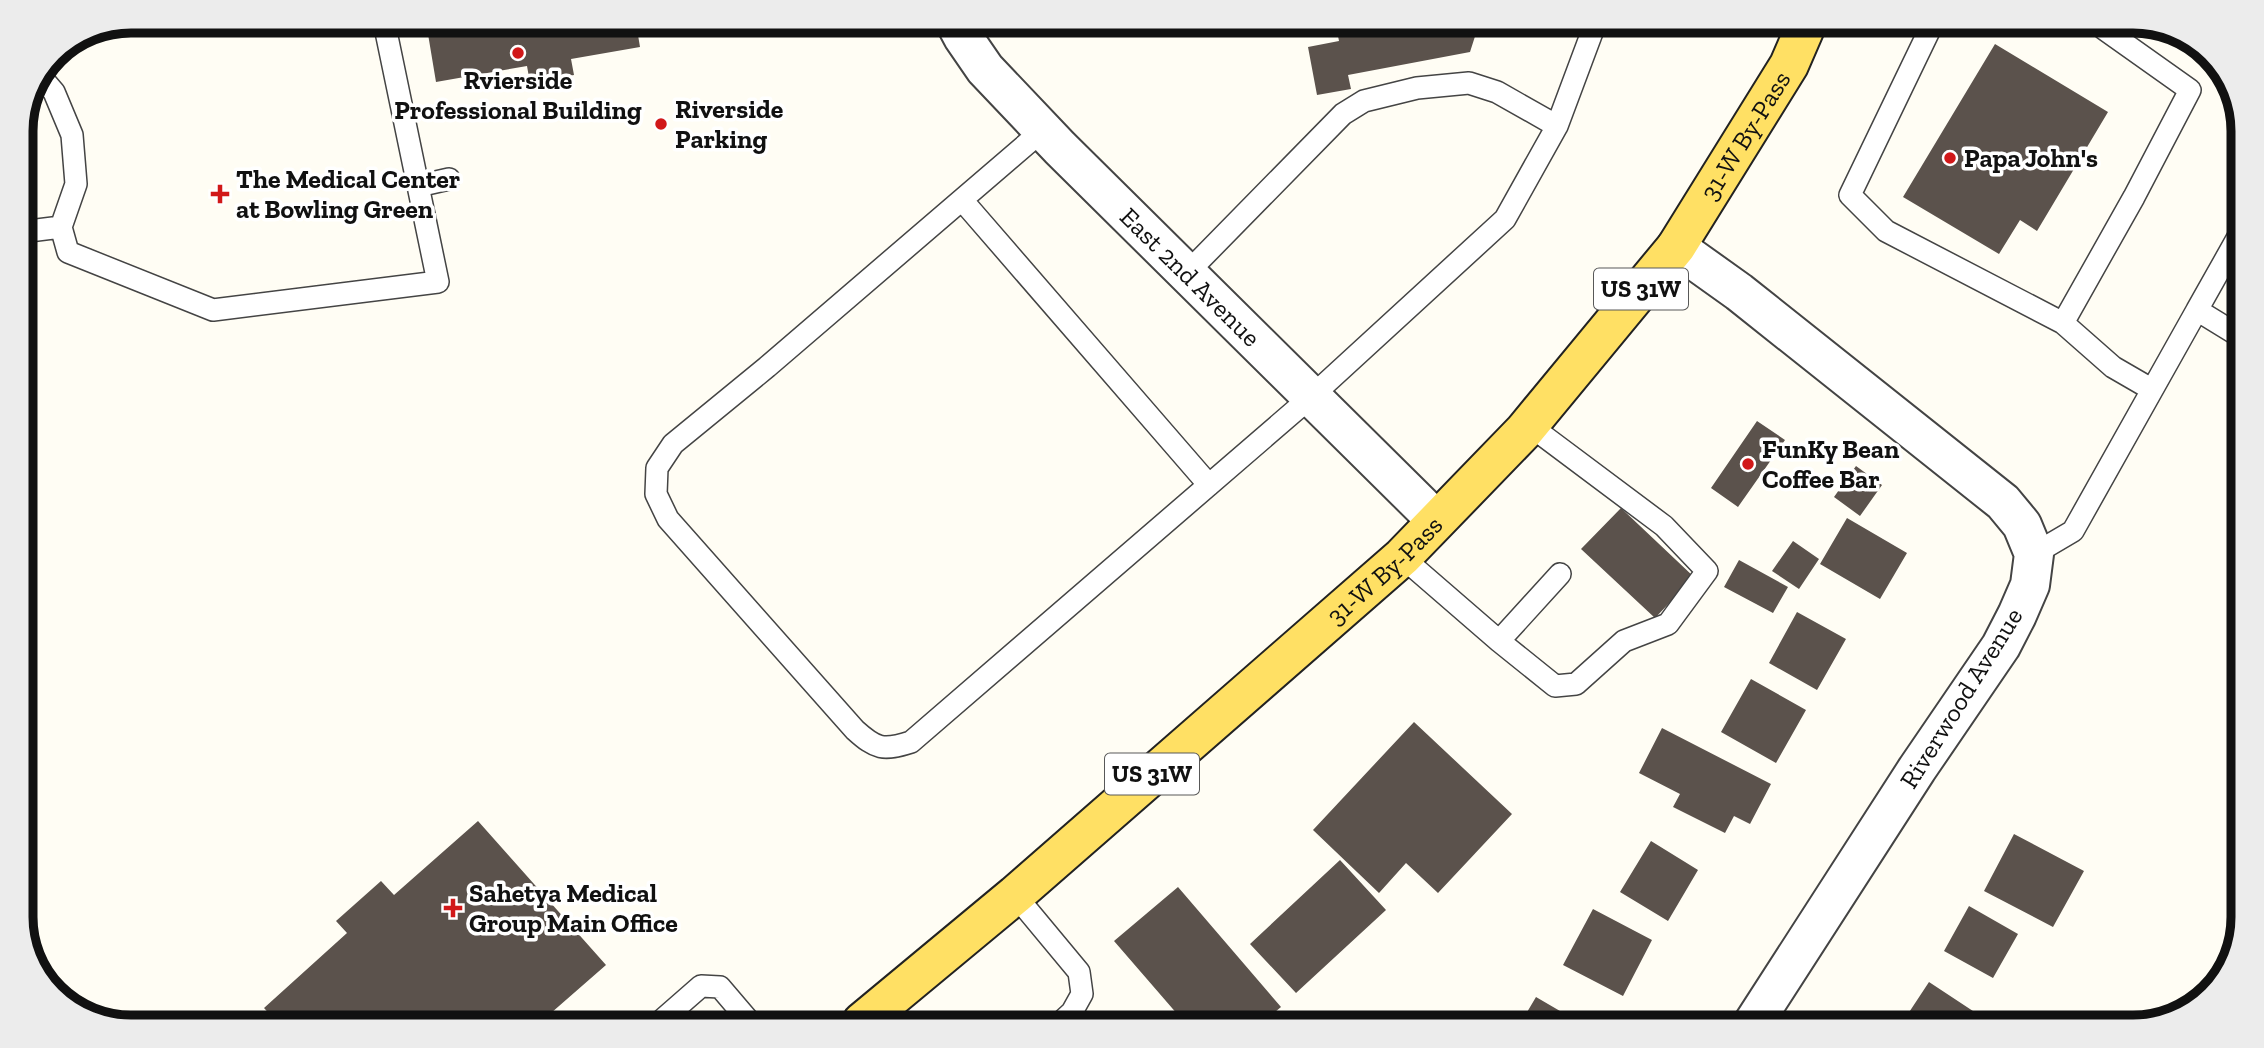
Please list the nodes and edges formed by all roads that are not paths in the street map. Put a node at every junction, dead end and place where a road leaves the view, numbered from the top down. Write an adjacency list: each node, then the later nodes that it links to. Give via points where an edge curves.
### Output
1 (386, 33): 11 (lane)
2 (960, 33): 9 (street, East 2nd Avenue, via 985,69)
3 (1592, 33): 8 (lane)
4 (1803, 33): 15 (main road, 31-W By-Pass / US 31W, via 1789,65)
5 (1928, 33): 19 (lane, via 1850,194 1886,231)
6 (2110, 33): 19 (lane, via 2190,90)
7 (44, 88): 13 (lane, via 72,135 76,184)
8 (1557, 126): 17 (lane, via 1497,92 1469,83 1417,88 1364,101 1343,114); 22 (lane, via 1505,219)
9 (1043, 130): 12 (lane); 17 (street, East 2nd Avenue)
10 (449, 179): 11 (lane)
11 (418, 186): 13 (lane, via 438,282 213,310 68,253)
12 (962, 200): 24 (lane); 24 (lane, via 673,444 657,468 656,494 668,519 855,730 872,745 890,749 911,742)
13 (61, 227): 14 (lane)
14 (33, 230)
15 (1676, 247): 23 (main road, 31-W By-Pass / US 31W); 26 (street, via 2003,502 2022,525)
16 (2231, 250): 18 (lane)
17 (1187, 273): 22 (street, East 2nd Avenue)
18 (2197, 310): 20 (lane); 21 (lane)
19 (2063, 323): 21 (lane, via 2113,368)
20 (2231, 331)
21 (2151, 389): 26 (lane, via 2073,531)
22 (1312, 396): 24 (lane); 25 (street, East 2nd Avenue)
23 (1529, 425): 25 (main road, 31-W By-Pass / US 31W); 29 (lane, via 1664,526 1707,571 1668,624 1624,641 1576,684 1555,686)
24 (1209, 485)
25 (1436, 520): 27 (main road, 31-W By-Pass / US 31W)
26 (2034, 554): 35 (street, Riverwood Avenue, via 2029,585 2001,646)
27 (1402, 557): 29 (lane); 30 (main road, 31-W By-Pass / US 31W)
28 (1560, 574): 29 (lane)
29 (1499, 641)
30 (1014, 895): 33 (main road, 31-W By-Pass / US 31W); 34 (lane, via 1079,972 1082,994)
31 (668, 1015): 32 (lane, via 701,986 720,987)
32 (744, 1015)
33 (870, 1015)
34 (1069, 1015)
35 (1758, 1015)

